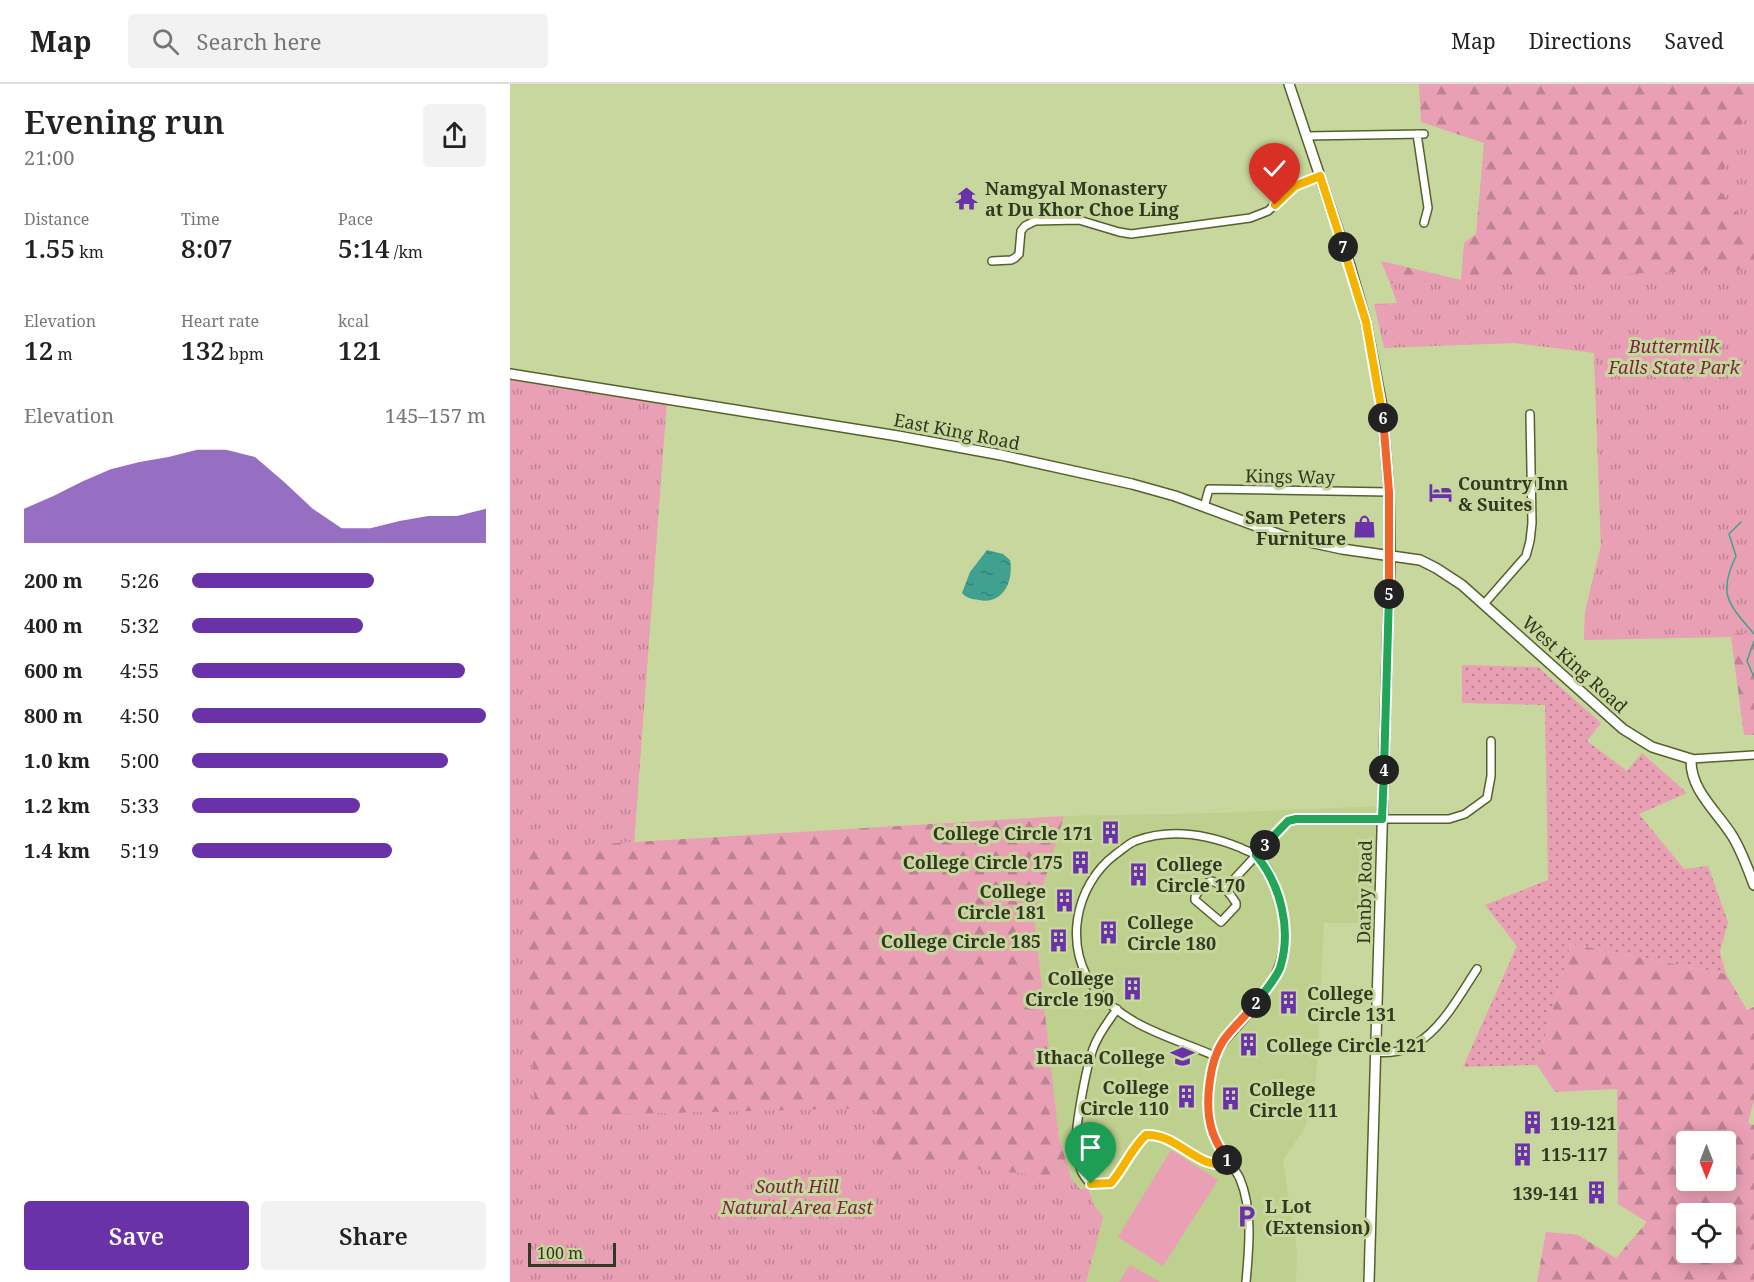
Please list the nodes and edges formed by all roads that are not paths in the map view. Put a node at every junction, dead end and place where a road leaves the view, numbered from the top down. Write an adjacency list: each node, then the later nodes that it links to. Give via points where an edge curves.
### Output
1 (1289, 84): 2 (street, Danby Road)
2 (1306, 136): 3 (street, Danby Road); 4 (street, via 1420,134 1428,208)
3 (1320, 176): 5 (street, via 1295,186 1260,215 1232,221 1131,234 1078,220 1035,221 1021,231 1019,254 1015,258); 8 (street, Danby Road, via 1366,322 1382,406)
4 (1424, 223)
5 (992, 261)
6 (510, 374): 9 (street, East King Road, via 1001,455 1132,484)
7 (1530, 414): 11 (street, via 1530,541 1526,556)
8 (1389, 492): 9 (street, Kings Way, via 1209,489); 10 (street, Danby Road)
9 (1204, 507): 10 (street, East King Road, via 1286,537)
10 (1390, 555): 11 (street, West King Road, via 1436,568); 15 (street, Danby Road)
11 (1484, 604): 14 (street, West King Road, via 1623,729 1652,747)
12 (1491, 741): 15 (street, via 1487,798 1477,808 1449,819)
13 (1754, 755): 14 (street, West King Road)
14 (1691, 759): 17 (street, via 1697,787 1734,838)
15 (1382, 819): 16 (street, via 1288,821); 21 (street, Danby Road)
16 (1256, 855): 18 (street); 20 (street, via 1194,834 1162,835 1133,842 1111,858 1084,897 1077,918 1076,943 1092,984); 22 (street, via 1276,886 1284,947 1279,970)
17 (1754, 885)
18 (1225, 889): 18 (street, via 1216,882 1206,882 1194,897 1221,922 1236,906)
19 (1477, 969): 21 (street, via 1428,1036 1405,1049)
20 (1117, 1009): 22 (street, via 1137,1024); 23 (street, via 1098,1036 1084,1088 1076,1147 1086,1179 1091,1184 1111,1183 1146,1135 1166,1137 1207,1163)
21 (1376, 1052): 25 (street, Danby Road)
22 (1215, 1056): 23 (street, via 1210,1126)
23 (1230, 1163): 24 (street, via 1239,1176 1246,1207 1250,1249)
24 (1246, 1282)
25 (1369, 1282)

